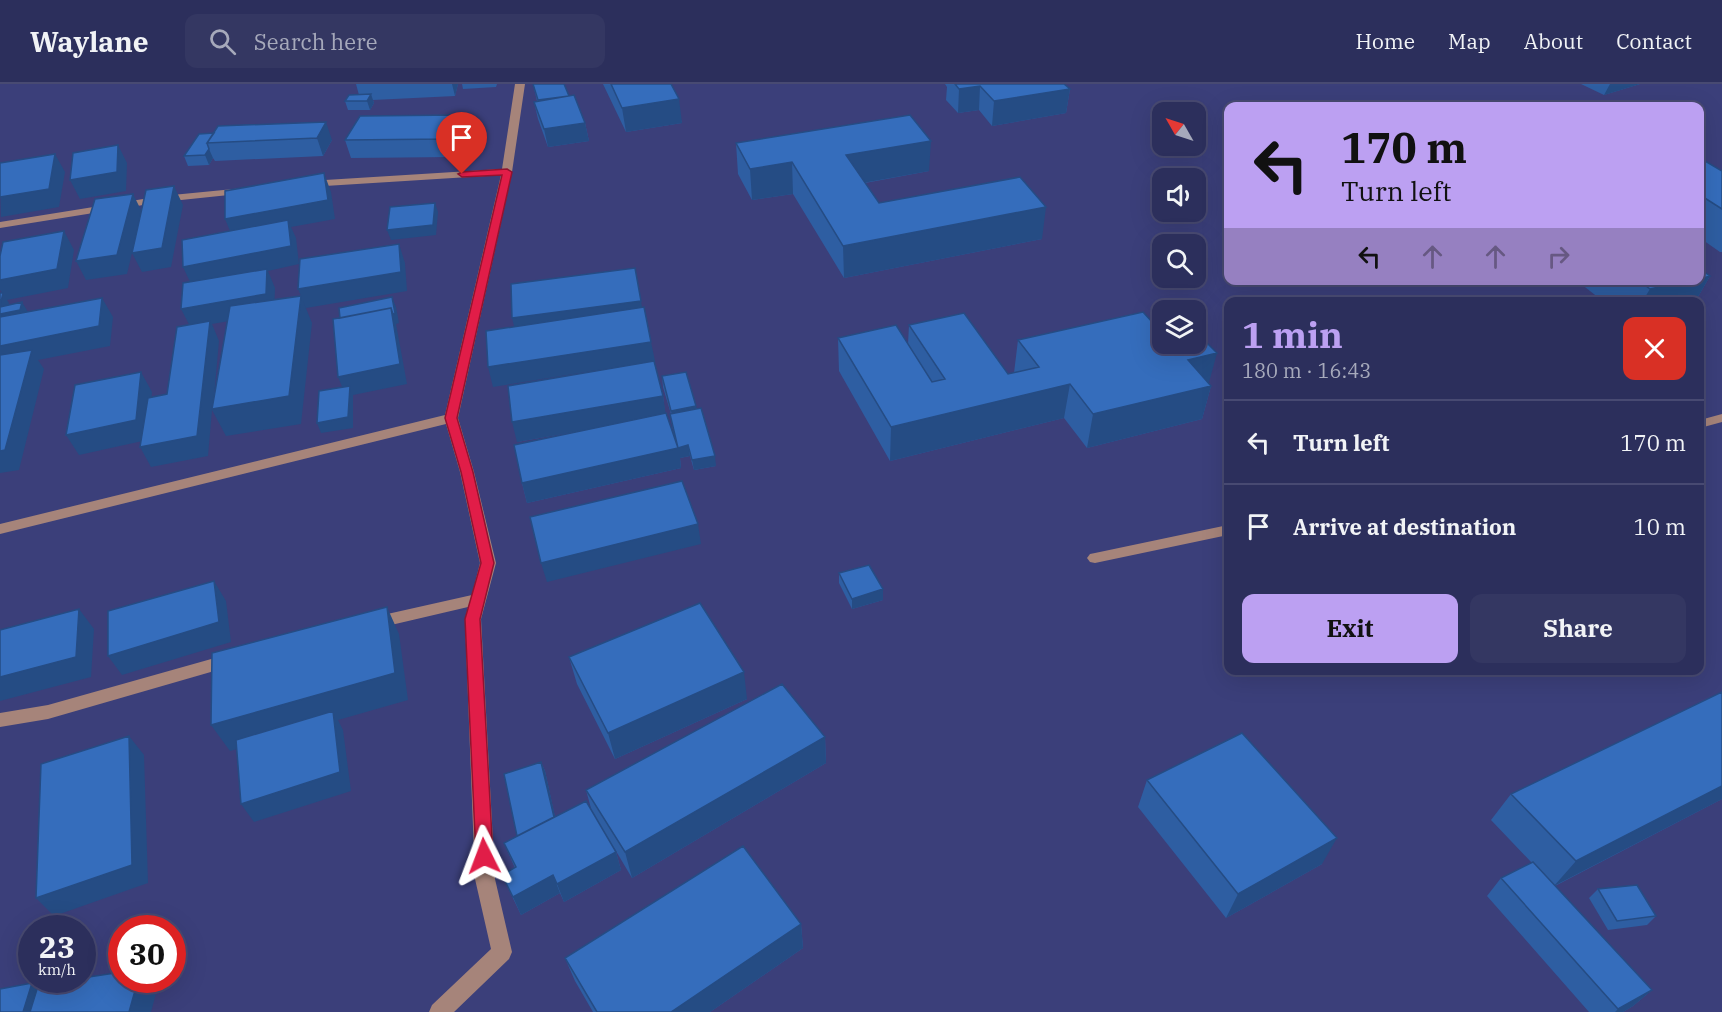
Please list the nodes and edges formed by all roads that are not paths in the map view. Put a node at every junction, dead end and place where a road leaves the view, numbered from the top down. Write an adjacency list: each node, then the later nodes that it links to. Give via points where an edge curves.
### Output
1 (520, 84): 2 (street)
2 (507, 172): 3 (street); 6 (street)
3 (303, 185)
4 (256, 190): 5 (street, via 162,199)
5 (0, 225)
6 (451, 418): 9 (street); 12 (street, via 488,563)
7 (1722, 418): 8 (street)
8 (1704, 423)
9 (0, 529)
10 (1224, 531): 11 (street)
11 (1095, 558)
12 (478, 599): 13 (street); 16 (street, via 473,619 485,879 502,952)
13 (356, 628)
14 (246, 656): 15 (street, via 48,712)
15 (0, 720)
16 (439, 1012)

